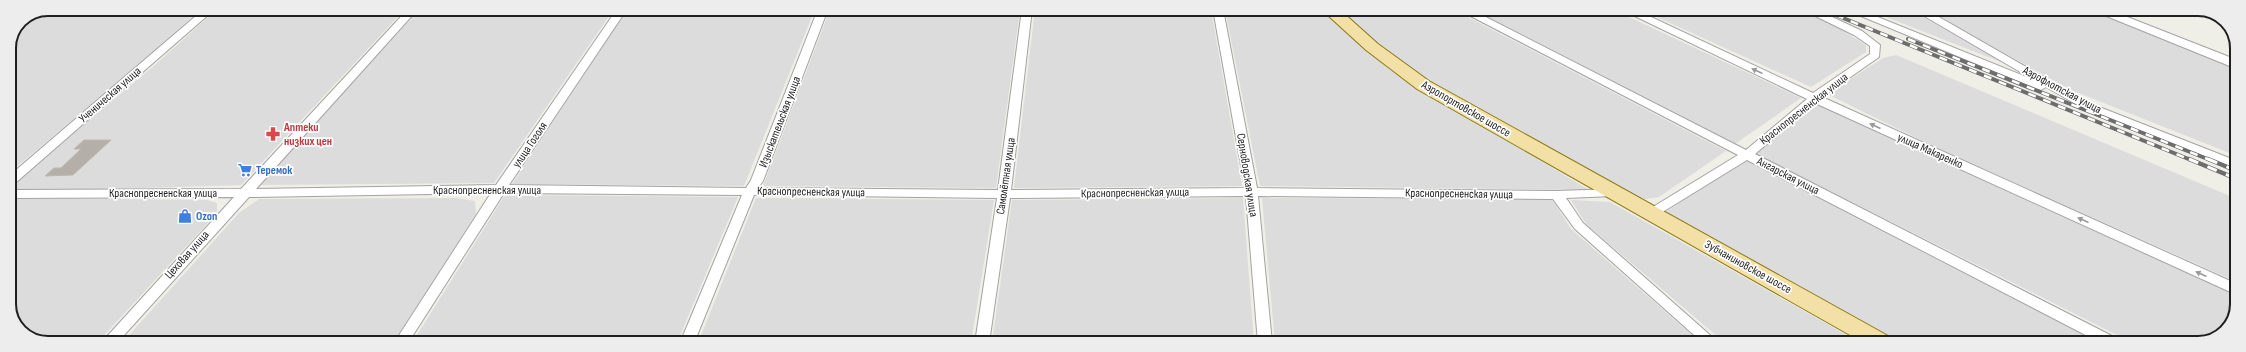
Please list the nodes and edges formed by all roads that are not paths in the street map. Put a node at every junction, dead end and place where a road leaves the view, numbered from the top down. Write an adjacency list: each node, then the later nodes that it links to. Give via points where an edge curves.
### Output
1 (202, 16): 19 (street, Ученическая улица)
2 (407, 16): 24 (street, Цеховая улица)
3 (617, 16): 20 (street, улица Гоголя)
4 (820, 16): 21 (street, Изыскательская улица, via 757,181)
5 (1026, 16): 26 (street, Самолётная улица)
6 (1219, 16): 22 (street, Серноводская улица)
7 (1337, 16): 23 (main road, Аэропортовское шоссе, via 1372,47 1423,85)
8 (1476, 16): 17 (street, Ангарская улица)
9 (1640, 16): 15 (street, улица Макаренко, one-way to 9)
10 (1821, 16): 15 (street, Краснопресненская улица, via 1858,33 1875,45 1875,55)
11 (1865, 16): 16 (street)
12 (1929, 16): 16 (street, Аэрофлотская улица)
13 (2113, 16): 14 (street)
14 (2230, 62)
15 (1814, 98): 17 (street, Краснопресненская улица); 29 (street, улица Макаренко, one-way to 15)
16 (2085, 105): 18 (street, Аэрофлотская улица)
17 (1747, 155): 28 (street, Краснопресненская улица); 37 (street, Ангарская улица)
18 (2230, 162)
19 (16, 176)
20 (500, 189): 21 (street, Краснопресненская улица); 24 (street, Краснопресненская улица); 31 (street, улица Гоголя)
21 (749, 192): 26 (street, Краснопресненская улица); 32 (street, Изыскательская улица)
22 (1252, 192): 26 (street, Краснопресненская улица); 27 (street, Краснопресненская улица); 34 (street, Серноводская улица)
23 (1613, 192): 27 (street, Краснопресненская улица); 28 (main road, Зубчаниновское шоссе)
24 (244, 193): 25 (street, Краснопресненская улица); 30 (street, Цеховая улица)
25 (16, 194)
26 (1004, 194): 33 (street, Самолётная улица)
27 (1557, 195): 35 (street, via 1579,226)
28 (1652, 213): 36 (main road, Зубчаниновское шоссе)
29 (2230, 287)
30 (114, 336)
31 (406, 336)
32 (690, 336)
33 (983, 336)
34 (1264, 336)
35 (1704, 336)
36 (1870, 336)
37 (2099, 336)

